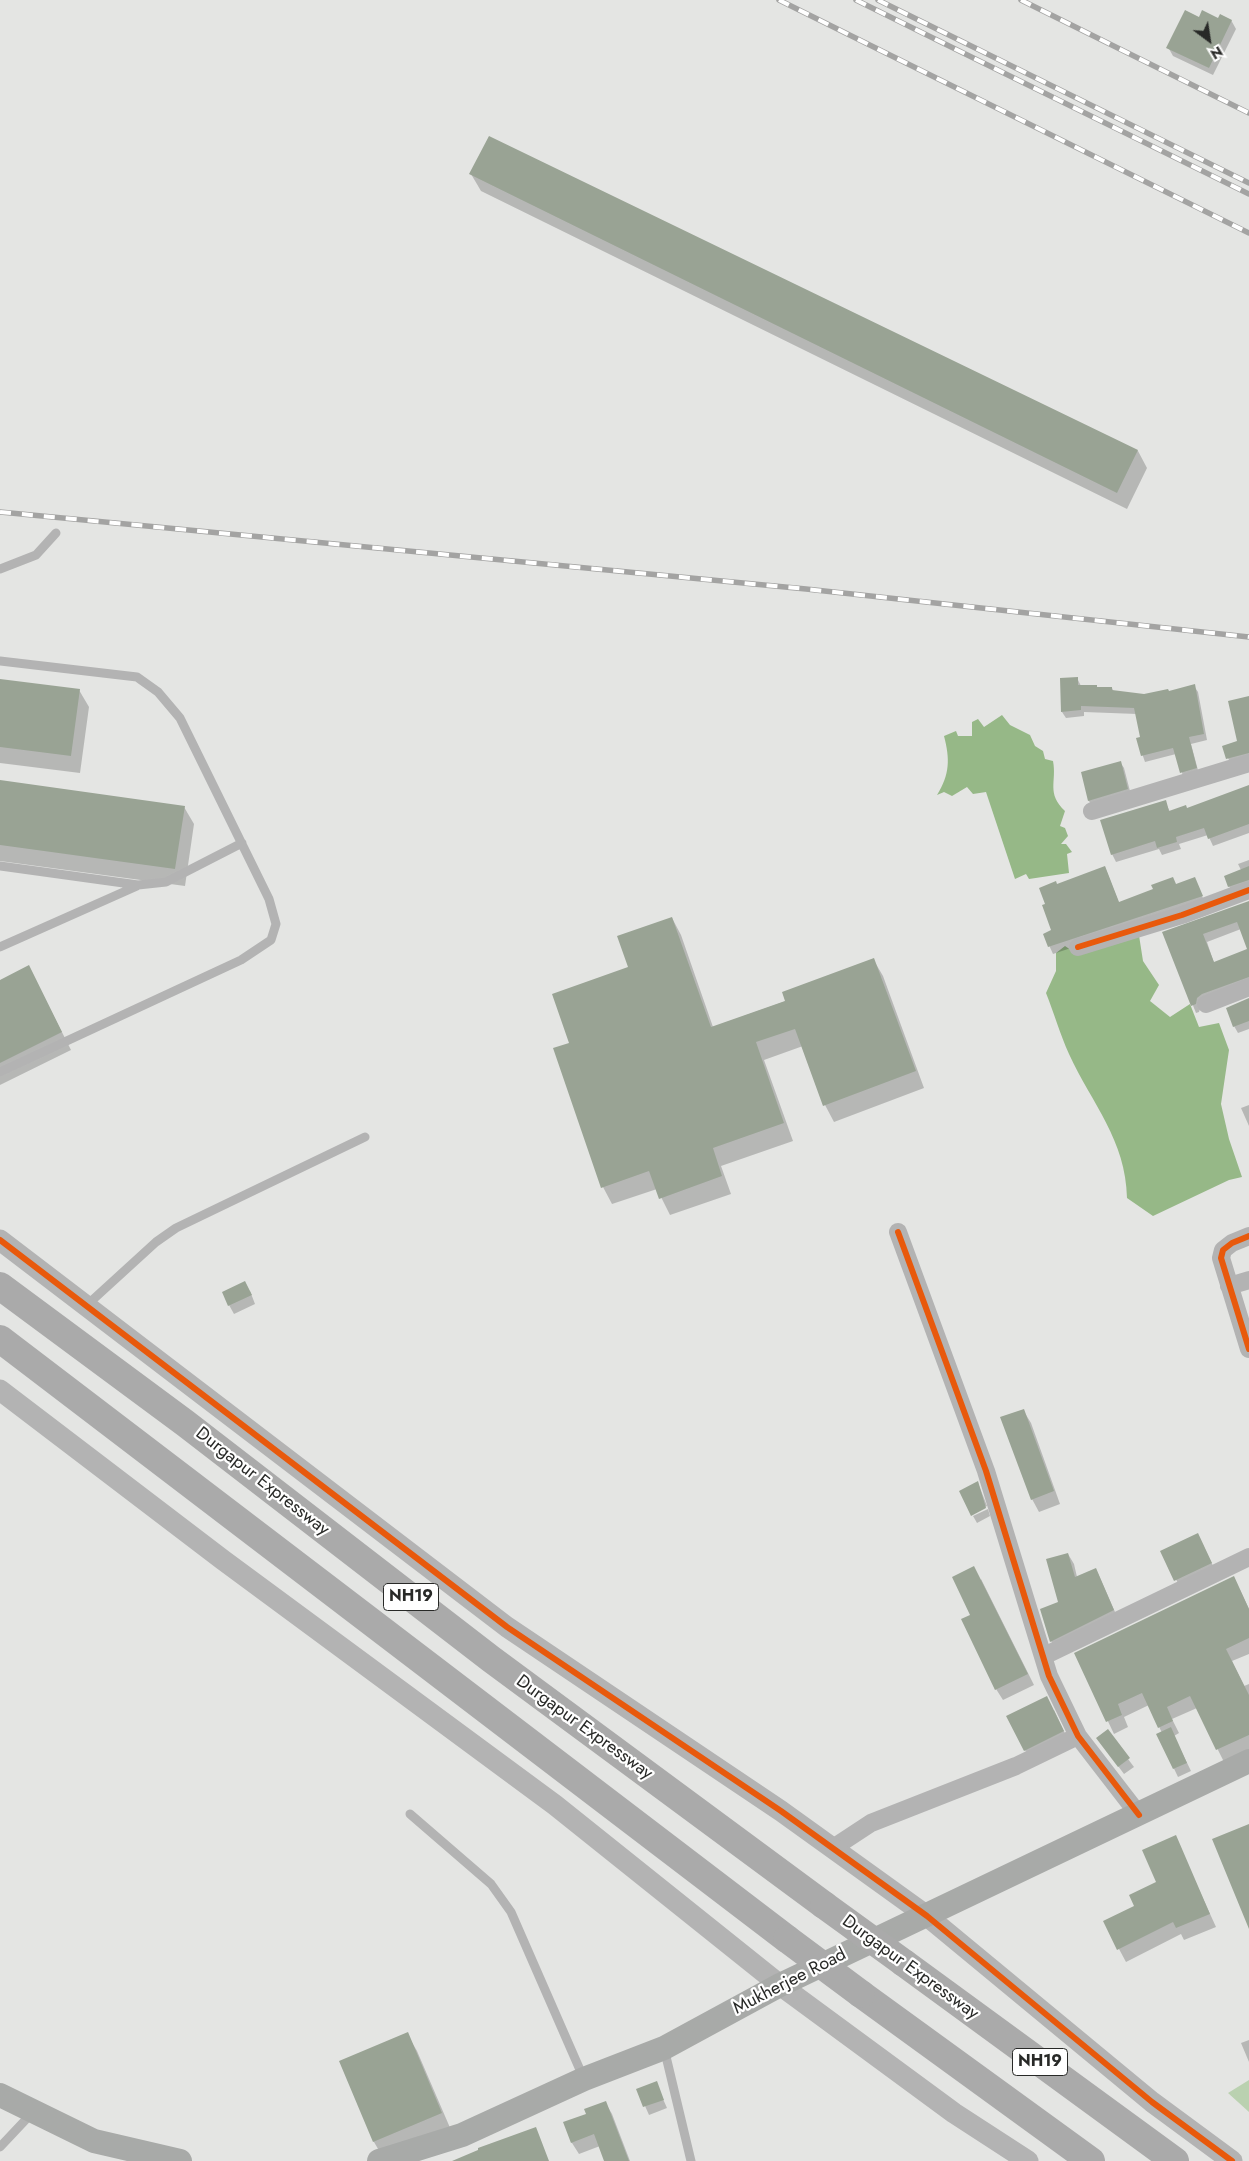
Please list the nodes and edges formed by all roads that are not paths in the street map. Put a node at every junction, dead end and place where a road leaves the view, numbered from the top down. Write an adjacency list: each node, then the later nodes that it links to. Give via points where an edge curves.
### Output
1 (56, 533): 2 (lane, via 36,555)
2 (0, 569)
3 (0, 661): 6 (lane, via 137,677 158,692 180,718)
4 (1249, 763): 5 (street)
5 (1092, 811)
6 (242, 842): 8 (lane, via 166,882); 14 (lane, via 270,899 276,924 271,940 241,960)
7 (0, 866): 8 (lane)
8 (138, 885): 10 (lane)
9 (1249, 890): 11 (street)
10 (0, 947)
11 (1078, 948)
12 (1249, 987): 13 (street)
13 (1206, 1004)
14 (0, 1072)
15 (365, 1137): 22 (lane, via 176,1228)
16 (898, 1232): 27 (street, via 986,1471)
17 (1249, 1236): 21 (street, via 1223,1250 1221,1258)
18 (0, 1240): 22 (street)
19 (1249, 1280): 21 (street)
20 (0, 1286): 45 (highway, Durgapur Expressway / NH19, bridge, via 185,1423 491,1659)
21 (1229, 1286): 24 (street)
22 (87, 1305): 32 (street, via 508,1627)
23 (0, 1339): 44 (highway, NH19, bridge, via 787,1939)
24 (1249, 1349)
25 (0, 1390): 34 (street, via 223,1560 555,1805)
26 (1249, 1557): 27 (street)
27 (1044, 1656): 28 (street, via 1049,1676)
28 (1078, 1736): 31 (street); 32 (street, via 1007,1770 871,1823)
29 (1249, 1762): 31 (main road, Mukherjee Road)
30 (410, 1814): 36 (lane, via 491,1884 502,1898)
31 (1139, 1815): 33 (main road, Mukherjee Road)
32 (833, 1848): 33 (street)
33 (927, 1916): 34 (main road, Mukherjee Road); 46 (street, via 1152,2102)
34 (780, 1985): 35 (main road, Mukherjee Road); 43 (street, via 954,2113)
35 (664, 2048): 36 (main road, Mukherjee Road); 42 (lane)
36 (584, 2080): 41 (main road, Mukherjee Road, via 462,2135)
37 (0, 2095): 38 (main road)
38 (34, 2111): 39 (lane); 40 (main road, via 94,2141)
39 (0, 2148)
40 (180, 2161)
41 (379, 2161)
42 (691, 2161)
43 (1028, 2161)
44 (1091, 2161)
45 (1175, 2161)
46 (1232, 2161)

